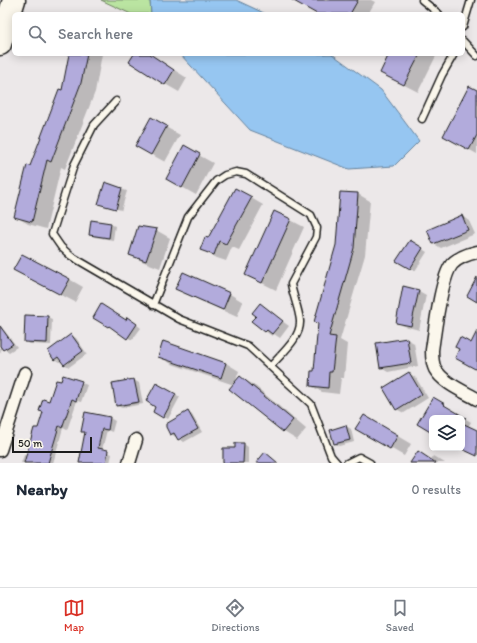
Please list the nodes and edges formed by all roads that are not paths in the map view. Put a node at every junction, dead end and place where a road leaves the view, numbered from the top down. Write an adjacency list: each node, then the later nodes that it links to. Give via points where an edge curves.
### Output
1 (14, 0): 7 (highway)
2 (422, 0): 4 (lane)
3 (471, 0): 5 (lane)
4 (437, 12)
5 (465, 20)
6 (465, 43): 9 (lane)
7 (0, 44)
8 (453, 56): 11 (lane)
9 (477, 56)
10 (116, 101): 13 (lane, via 94,125 74,165 52,234 61,247 72,256)
11 (422, 119)
12 (477, 252): 16 (street, via 463,256 452,264 445,276 432,350 432,362 440,375)
13 (153, 305): 14 (lane, via 179,319 248,346); 14 (lane, via 188,217 216,181 236,172 246,174 311,215 317,228 316,237 291,284 300,322 298,330 295,338)
14 (271, 366): 20 (lane, via 311,404 331,456)
15 (25, 373): 18 (street)
16 (477, 399)
17 (136, 440): 19 (street)
18 (0, 450)
19 (129, 463)
20 (338, 463)
21 (347, 463): 22 (lane, via 359,457)
22 (370, 463)

